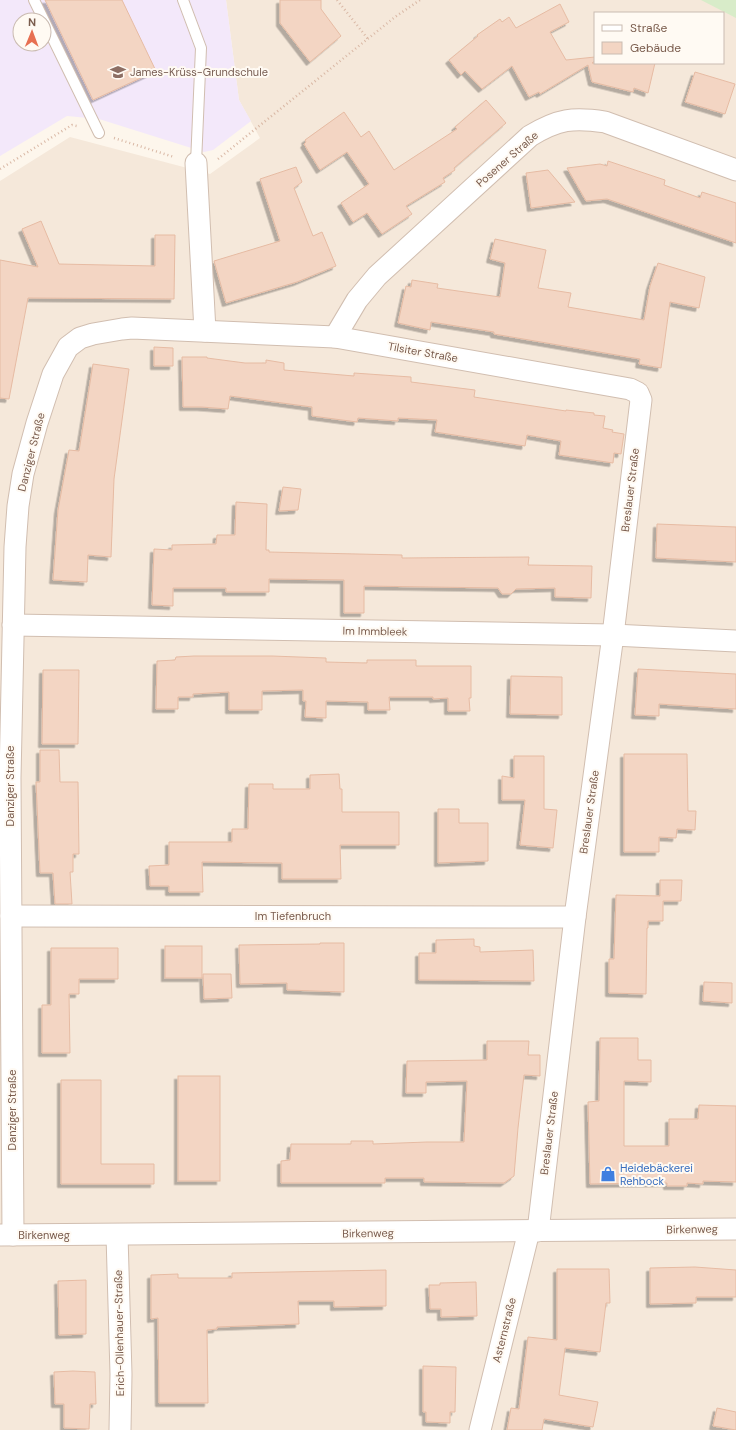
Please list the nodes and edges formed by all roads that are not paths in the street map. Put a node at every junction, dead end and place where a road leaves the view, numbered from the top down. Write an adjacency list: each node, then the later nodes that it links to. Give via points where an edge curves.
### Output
1 (34, 0): 3 (lane)
2 (182, 0): 4 (lane, via 200,48)
3 (99, 133)
4 (196, 163): 6 (street)
5 (736, 170): 7 (street, Posener Straße, via 605,122 584,119 547,126 530,136 377,276 356,300)
6 (205, 331): 7 (street, Tilsiter Straße); 8 (street, Tilsiter Straße, via 122,329 80,338)
7 (335, 337): 9 (street, Tilsiter Straße, via 622,387)
8 (68, 346): 10 (street, Danziger Straße, via 53,374 23,474 18,512)
9 (638, 393): 11 (street, Breslauer Straße, via 641,400)
10 (13, 625): 11 (street, Im Immbleek); 13 (street, Danziger Straße)
11 (613, 635): 12 (street, Im Immbleek); 14 (street, Breslauer Straße)
12 (736, 641)
13 (11, 916): 14 (street, Im Tiefenbruch); 17 (street, Danziger Straße)
14 (575, 916): 16 (street, Breslauer Straße)
15 (736, 1229): 16 (street, Birkenweg)
16 (534, 1231): 18 (street, Birkenweg); 20 (street, Asternstraße)
17 (7, 1235): 18 (street, Birkenweg)
18 (117, 1235): 19 (street, Erich-Ollenhauer-Straße)
19 (120, 1430)
20 (480, 1430)

